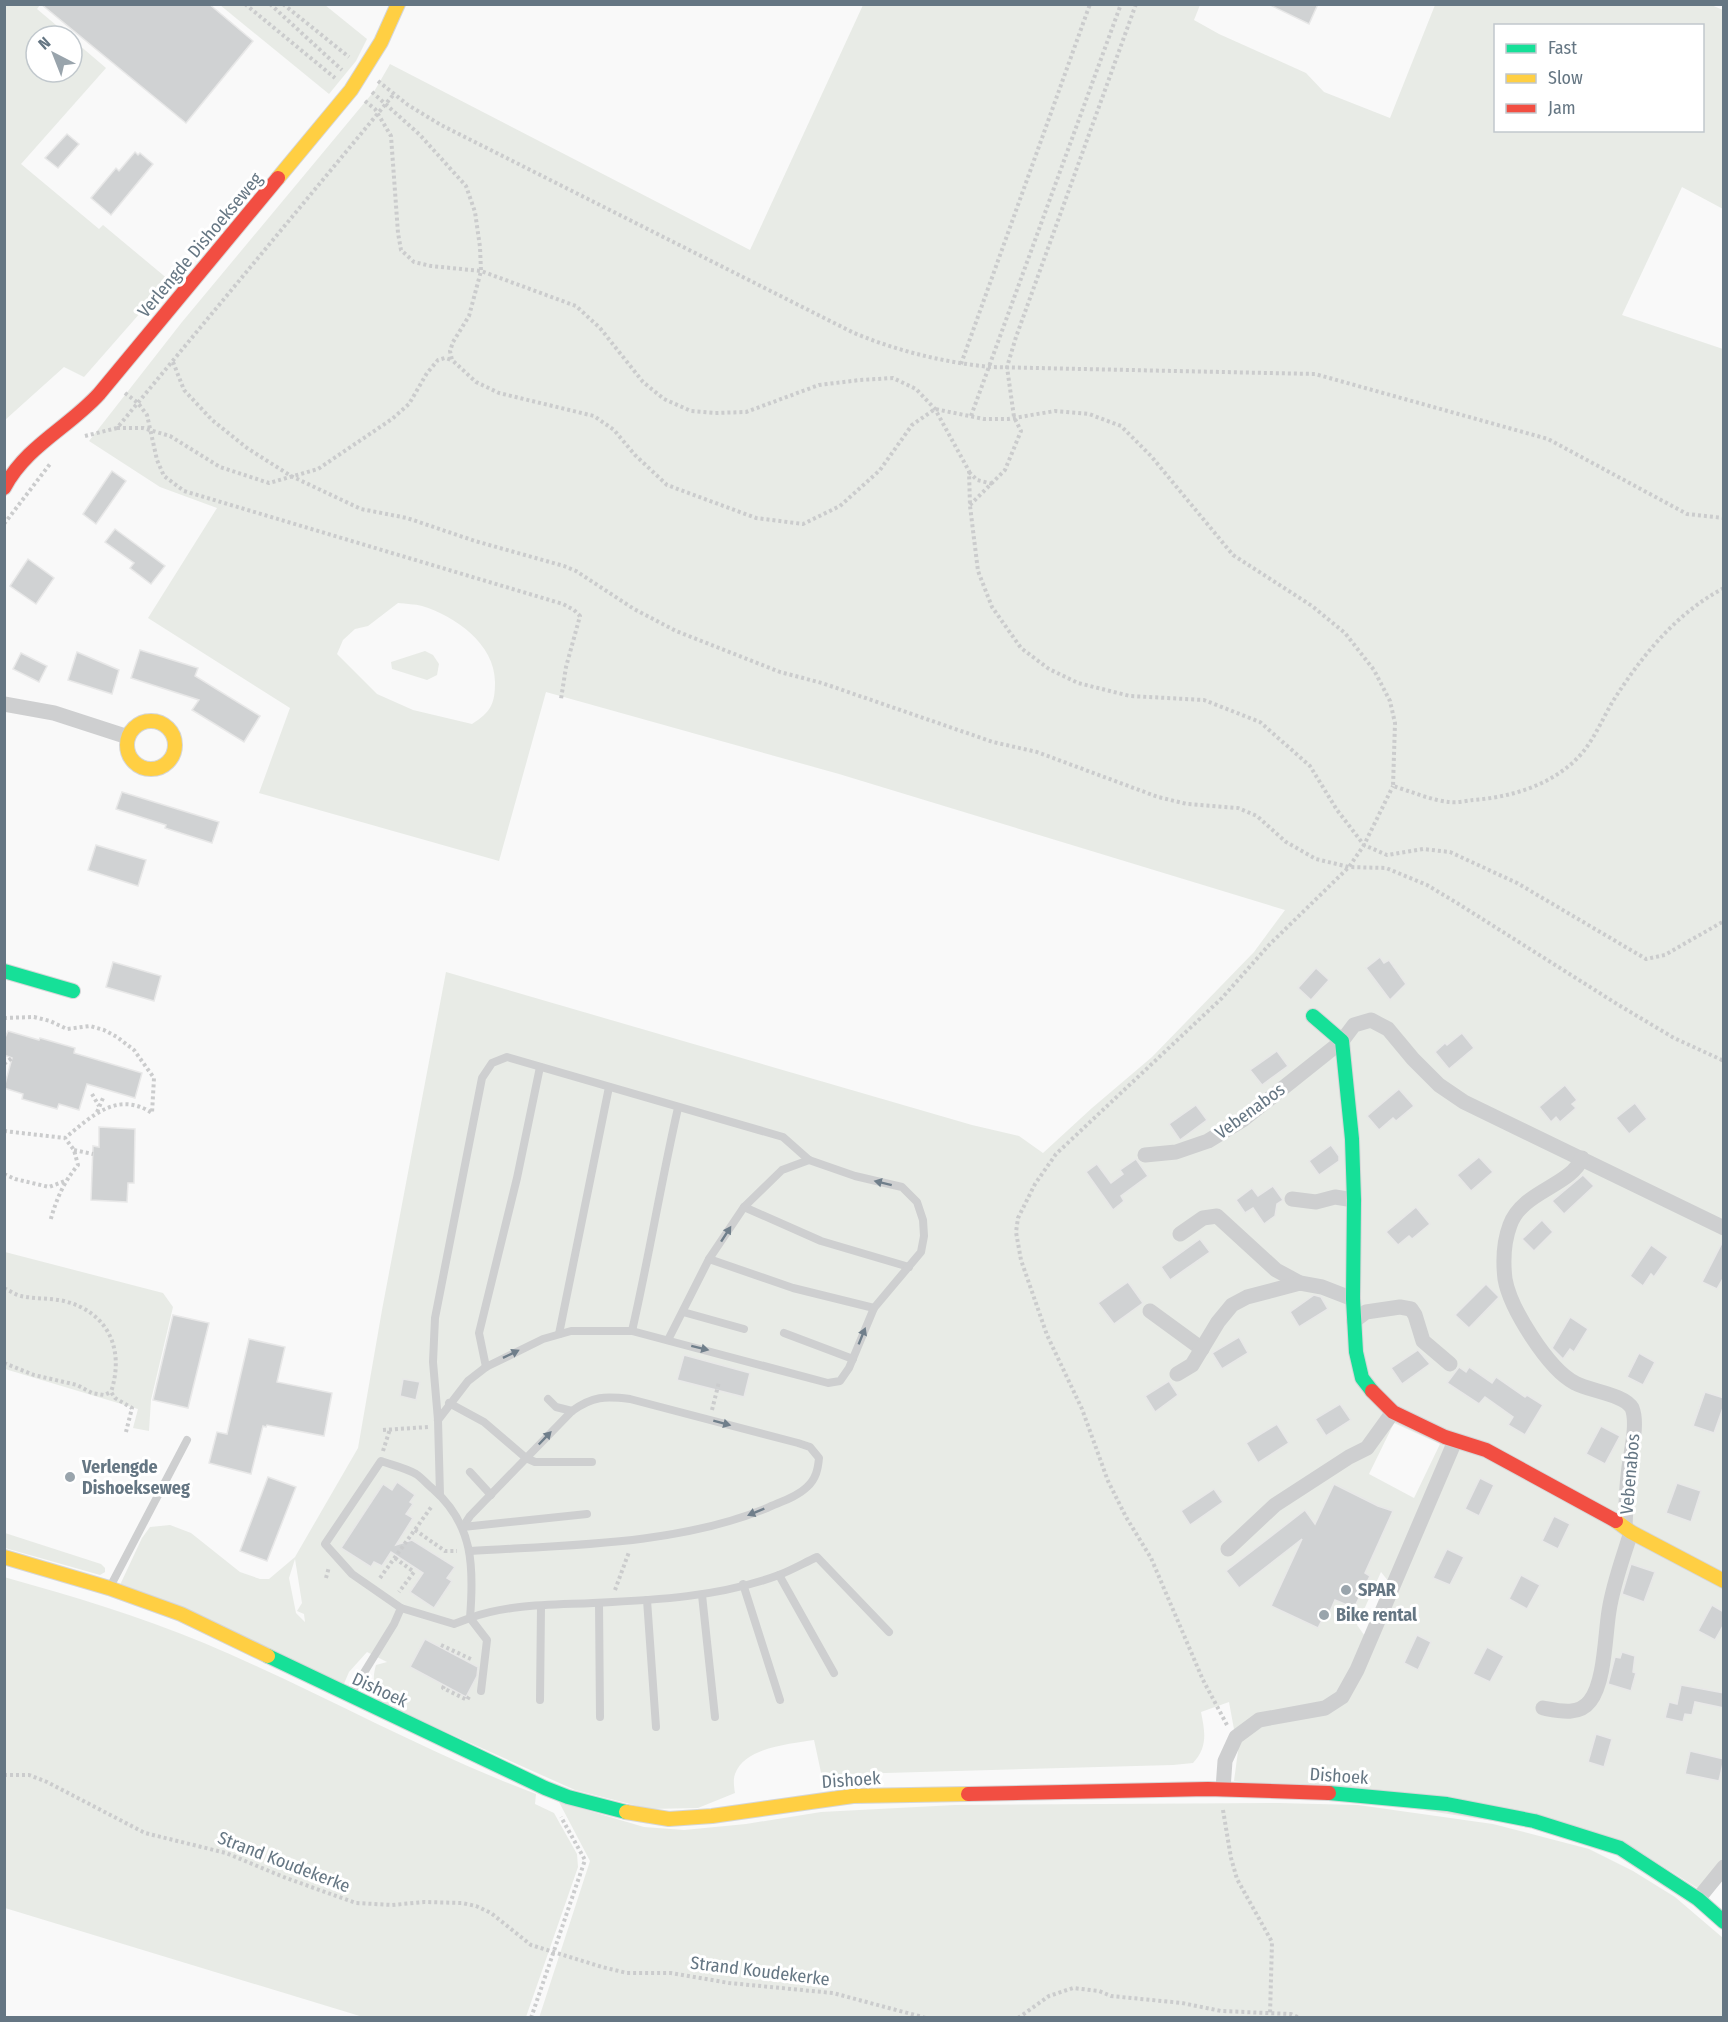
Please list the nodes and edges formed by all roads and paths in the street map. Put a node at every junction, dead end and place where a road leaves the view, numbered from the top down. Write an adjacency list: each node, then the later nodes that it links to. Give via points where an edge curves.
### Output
1 (245, 4): 8 (path)
2 (270, 4): 8 (path)
3 (283, 4): 8 (path)
4 (398, 4): 8 (street, Verlengde Dishoekseweg)
5 (1090, 4): 15 (path)
6 (1120, 4): 16 (path)
7 (1136, 4): 17 (path)
8 (358, 81): 9 (path); 10 (path); 11 (path); 18 (street, Verlengde Dishoekseweg)
9 (394, 94): 10 (path); 15 (path, via 441,125 854,333 899,351)
10 (387, 104): 11 (path); 12 (path, via 466,186 475,212)
11 (378, 114): 12 (path, via 391,136 401,250 414,262); 14 (path)
12 (481, 271): 13 (path, via 469,316 450,351); 20 (path, via 576,306 600,328 643,382 664,399 691,411 746,412 819,385 893,378 916,389)
13 (452, 360): 20 (path, via 476,382 499,393 594,416 615,430 634,455 668,485 756,518 803,524 840,506 880,470 912,425); 28 (path, via 438,360 409,404 392,419 318,469)
14 (173, 362): 19 (path); 28 (path, via 184,390 212,420)
15 (961, 364): 16 (path)
16 (990, 367): 17 (path); 21 (path)
17 (1007, 367): 22 (path); 32 (path, via 1315,374 1548,439 1687,514)
18 (110, 381): 19 (path); 29 (street, Verlengde Dishoekseweg, via 78,414 26,454)
19 (138, 403): 23 (path); 24 (path)
20 (935, 409): 21 (path); 27 (path)
21 (971, 416): 22 (path)
22 (1014, 417): 30 (path, via 1021,431 1005,470); 38 (path, via 1055,411 1089,414 1121,426 1233,555 1312,606 1345,633 1374,670 1390,701 1395,723)
23 (117, 428): 24 (path); 25 (path)
24 (151, 430): 28 (path, via 170,436 220,467 269,483); 35 (path, via 164,476 184,491 574,610 580,616)
25 (74, 438)
26 (52, 461): 33 (path)
27 (969, 471): 30 (path, via 977,480); 31 (path)
28 (291, 476): 40 (path, via 361,509 407,518 564,566 676,631 780,672 993,742 1037,752 1158,797 1246,811 1316,859)
29 (6, 481)
30 (993, 484): 31 (path)
31 (970, 506): 39 (path, via 978,571 992,607 1021,648 1049,669 1078,683 1130,696 1204,700 1260,722 1310,766)
32 (1724, 518)
33 (4, 524)
34 (1724, 588): 38 (path, via 1677,621 1648,652 1583,752 1563,772 1512,794 1450,802)
35 (561, 699)
36 (4, 704): 37 (street, via 54,713)
37 (128, 736)
38 (1393, 786): 39 (path)
39 (1364, 845): 40 (path); 41 (path, via 1387,855 1423,849 1458,855 1517,883 1646,959 1665,955)
40 (1349, 867): 48 (path, via 1386,868 1427,885 1674,1038); 149 (path, via 1269,945 1222,998 1056,1154 1035,1184 1018,1218 1016,1232 1021,1260 1047,1335 1082,1409 1108,1481 1151,1558 1203,1680 1229,1728)
41 (1724, 921)
42 (4, 971): 43 (street)
43 (73, 991)
44 (1313, 1016): 46 (street)
45 (4, 1018): 52 (path, via 34,1017 67,1029 90,1026 104,1030 129,1045)
46 (1342, 1041): 63 (street, Vebenabos, via 1244,1119 1208,1141 1176,1152); 64 (street, Vebenabos, via 1354,1024 1371,1020 1388,1029 1439,1085 1464,1102); 69 (street, Vebenabos)
47 (12, 1058): 49 (path)
48 (1724, 1061)
49 (4, 1064)
50 (540, 1067): 53 (lane); 92 (lane, via 518,1178 478,1334); 101 (lane, via 507,1057 492,1063 483,1078 435,1318)
51 (148, 1076): 52 (path)
52 (154, 1078): 58 (path, via 152,1113 137,1103 115,1105)
53 (609, 1087): 57 (lane); 86 (lane)
54 (92, 1094): 56 (path)
55 (103, 1098): 56 (path)
56 (99, 1107): 58 (path)
57 (678, 1108): 65 (lane, via 783,1137); 84 (lane)
58 (97, 1113): 60 (path)
59 (4, 1131): 60 (path)
60 (65, 1138): 61 (path)
61 (74, 1150): 62 (path); 67 (path, via 78,1165)
62 (93, 1154)
63 (1145, 1155)
64 (1582, 1158): 72 (street, Vebenabos); 115 (street, Vebenabos, via 1575,1170 1522,1205 1516,1214 1510,1224 1504,1256 1505,1280 1513,1303 1550,1361 1573,1383 1620,1398 1632,1407 1635,1424 1628,1475)
65 (809, 1160): 70 (lane, via 782,1170); 75 (lane, one-way to 65, via 921,1252 923,1220 916,1202 902,1187)
66 (4, 1174): 67 (path, via 49,1187)
67 (65, 1181): 71 (path)
68 (1292, 1199): 69 (street)
69 (1354, 1200): 78 (street, Vebenabos)
70 (744, 1207): 74 (lane, one-way to 70); 75 (lane, via 821,1241)
71 (50, 1222)
72 (1724, 1228)
73 (1180, 1234): 76 (street, via 1203,1218 1216,1216 1276,1270)
74 (709, 1259): 79 (lane, via 793,1288); 81 (lane)
75 (909, 1267): 79 (lane)
76 (1300, 1283): 78 (street); 88 (street, via 1232,1305)
77 (4, 1288): 95 (path, via 20,1296 64,1301 91,1312 110,1335 115,1349 117,1364)
78 (1353, 1299): 82 (street, Vebenabos)
79 (874, 1308): 89 (lane, one-way to 79)
80 (1150, 1311): 88 (street)
81 (683, 1312): 83 (lane); 87 (lane)
82 (1354, 1321): 91 (street, via 1366,1312 1411,1309 1423,1341); 99 (street, Vebenabos, via 1362,1378)
83 (744, 1329)
84 (632, 1331): 86 (lane); 87 (lane)
85 (784, 1333): 89 (lane)
86 (559, 1334): 92 (lane, one-way to 86)
87 (668, 1340): 89 (lane, one-way to 89, via 828,1383 840,1381)
88 (1202, 1349): 93 (street, via 1192,1365)
89 (853, 1359)
90 (4, 1363): 95 (path, via 92,1393)
91 (1450, 1364)
92 (486, 1367): 97 (lane)
93 (1177, 1374)
94 (719, 1382): 100 (path)
95 (111, 1392): 104 (path, via 132,1408)
96 (548, 1399): 98 (lane, via 556,1407)
97 (449, 1403): 101 (lane); 107 (lane, via 484,1422)
98 (572, 1411): 100 (lane, via 586,1401 608,1396); 107 (lane, one-way to 98)
99 (1394, 1412): 106 (street, Vebenabos); 118 (street, via 1367,1448 1275,1505)
100 (710, 1419): 117 (lane, one-way to 117, via 810,1448 819,1458 818,1471 807,1487 786,1500 735,1521)
101 (437, 1423): 102 (path); 111 (lane)
102 (390, 1429): 103 (path); 108 (path)
103 (383, 1430)
104 (126, 1432)
105 (187, 1440): 125 (lane)
106 (1455, 1441): 115 (street, Vebenabos, via 1486,1450); 151 (street, via 1342,1697 1325,1708 1259,1720 1236,1737 1226,1761)
107 (526, 1458): 109 (lane, via 535,1462); 112 (lane)
108 (381, 1461): 111 (lane, via 415,1474); 126 (lane, via 325,1544 352,1574)
109 (592, 1462)
110 (470, 1472): 112 (lane)
111 (440, 1495): 114 (lane); 116 (path)
112 (491, 1495): 114 (lane)
113 (587, 1514): 114 (lane)
114 (463, 1527): 119 (lane)
115 (1628, 1529): 123 (street, Vebenabos); 145 (street, Vebenabos, via 1608,1613 1596,1690 1589,1702 1574,1711)
116 (415, 1530): 119 (path, via 445,1551); 121 (path)
117 (634, 1539): 119 (lane); 130 (path)
118 (1228, 1549)
119 (470, 1551): 134 (lane)
120 (4, 1557): 125 (street, Dishoek)
121 (395, 1558): 126 (path); 129 (path, via 414,1572)
122 (779, 1575): 124 (lane); 135 (lane, via 816,1557); 138 (lane)
123 (1724, 1581)
124 (743, 1584): 127 (lane); 144 (lane)
125 (109, 1588): 142 (street, Dishoek, via 181,1614)
126 (373, 1589): 129 (lane)
127 (702, 1595): 128 (lane); 147 (lane)
128 (646, 1600): 130 (lane); 148 (lane)
129 (392, 1602): 133 (lane)
130 (610, 1602): 131 (lane)
131 (599, 1603): 132 (lane); 146 (lane)
132 (541, 1606): 134 (lane, via 489,1611); 143 (lane)
133 (401, 1608): 134 (lane, via 454,1624); 142 (lane)
134 (470, 1618): 137 (lane, via 487,1640)
135 (889, 1632)
136 (441, 1645): 137 (path)
137 (485, 1665): 141 (lane)
138 (834, 1673)
139 (444, 1686): 140 (path, via 467,1700)
140 (471, 1691)
141 (481, 1691)
142 (349, 1696): 151 (street, Dishoek, via 544,1788 620,1811 669,1819 853,1796)
143 (540, 1700)
144 (780, 1700)
145 (1543, 1708)
146 (600, 1717)
147 (715, 1717)
148 (656, 1727)
149 (1226, 1733)
150 (4, 1775): 156 (path, Strand Koudekerke, via 29,1775 145,1833 226,1853 356,1903 452,1902 476,1906 531,1945)
151 (1223, 1789): 154 (street, Dishoek, via 1340,1793 1447,1804 1534,1821 1620,1848); 157 (path, via 1237,1879 1272,1942)
152 (557, 1809): 156 (path, via 585,1860)
153 (1724, 1867): 154 (street)
154 (1698, 1899): 155 (street, Dishoek)
155 (1724, 1922)
156 (554, 1951): 158 (path); 159 (path, Strand Koudekerke, via 627,1973 671,1973 833,1993)
157 (1270, 2015): 160 (path, via 1073,1988 1049,1996); 161 (path)
158 (531, 2018)
159 (926, 2018)
160 (1018, 2018)
161 (1300, 2018)

